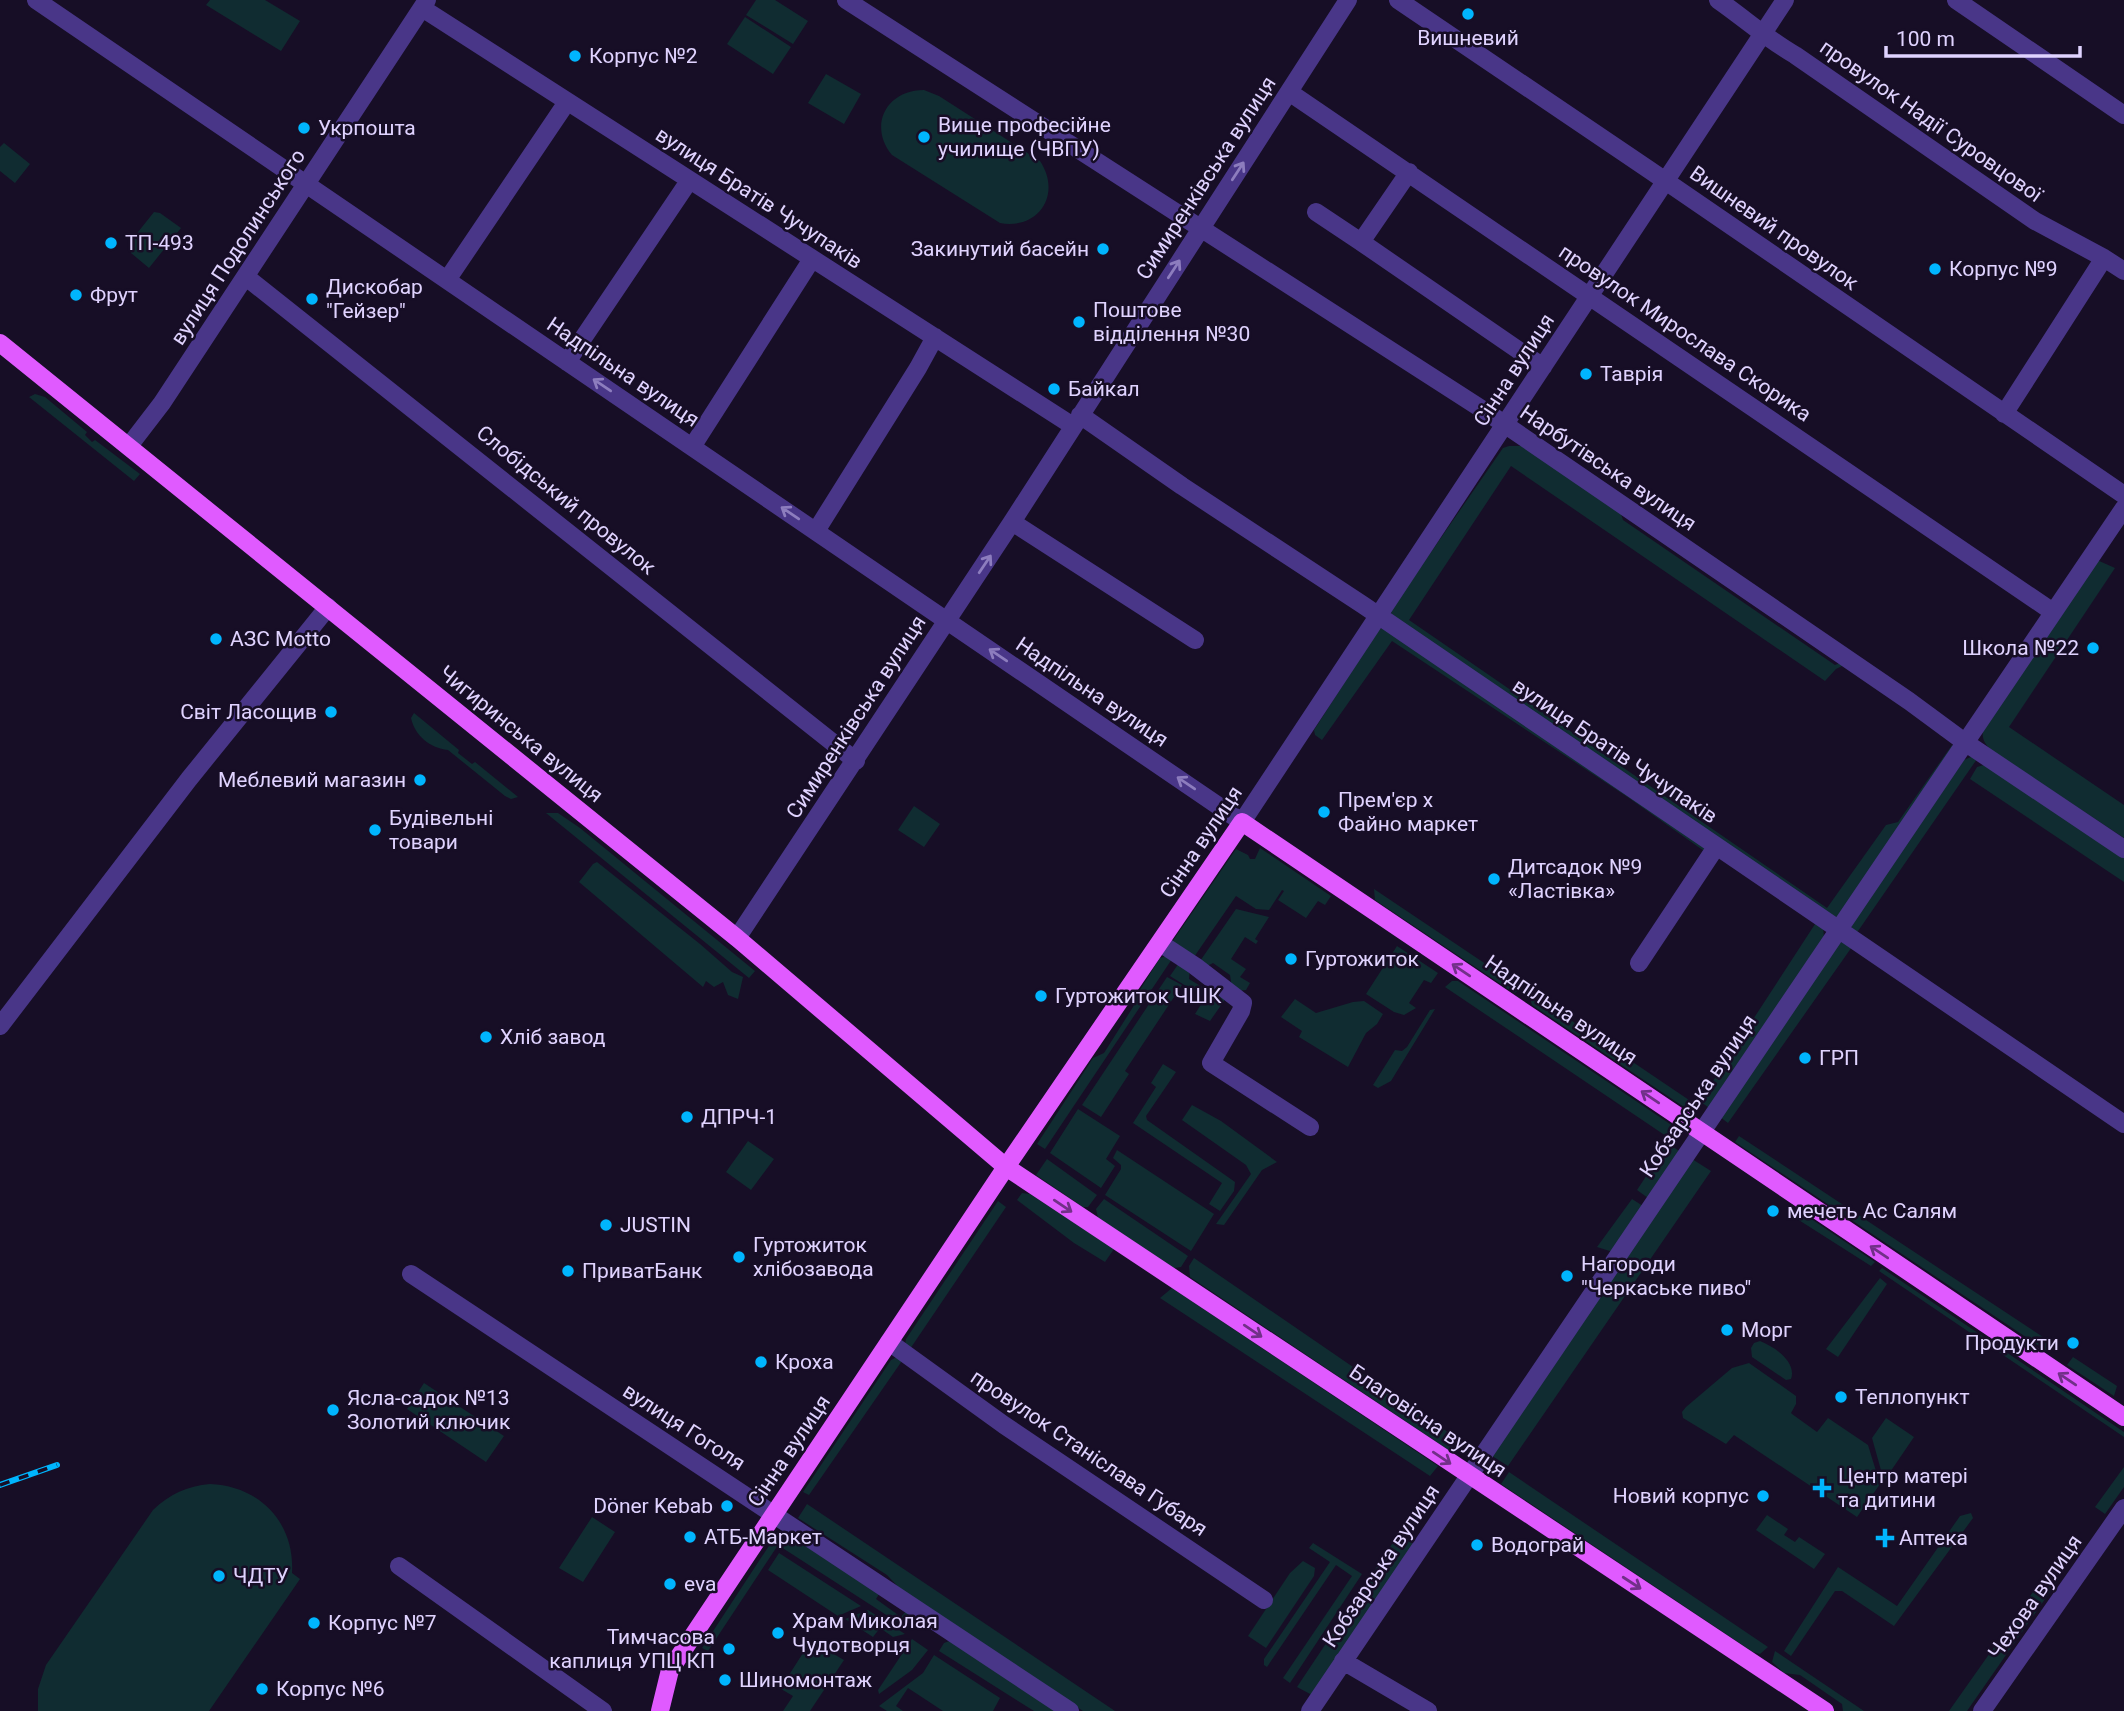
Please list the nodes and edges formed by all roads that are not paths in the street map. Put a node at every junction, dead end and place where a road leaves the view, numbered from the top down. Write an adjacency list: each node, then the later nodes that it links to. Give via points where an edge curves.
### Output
1 (36, 0): 16 (street, Надпільна вулиця)
2 (846, 0): 18 (street, Нарбутівська вулиця)
3 (1348, 0): 10 (street, Симиренківська вулиця)
4 (1398, 0): 15 (street, Вишневий провулок)
5 (1718, 0): 9 (street, провулок Надії Суровцової)
6 (1785, 0): 9 (street, Сінна вулиця)
7 (1956, 0): 12 (street)
8 (424, 4): 11 (street, вулиця Братів Чучупаків); 16 (street, вулиця Подолинського)
9 (1762, 35): 15 (street, Сінна вулиця); 20 (street, провулок Надії Суровцової, via 2035,221)
10 (1289, 92): 13 (street, провулок Мирослава Скорика); 18 (street, Симиренківська вулиця, one-way to 10)
11 (567, 102): 14 (street, вулиця Братів Чучупаків); 24 (street)
12 (2124, 115)
13 (1409, 172): 19 (street); 25 (street, провулок Мирослава Скорика)
14 (688, 181): 21 (street, вулиця Братів Чучупаків); 28 (street)
15 (1666, 181): 25 (street, Сінна вулиця); 30 (street, Вишневий провулок)
16 (306, 184): 23 (street, вулиця Подолинського); 24 (street, Надпільна вулиця)
17 (1316, 212): 19 (street)
18 (1201, 228): 31 (street, Симиренківська вулиця, one-way to 18); 32 (street, Нарбутівська вулиця)
19 (1361, 242): 29 (street)
20 (2104, 258): 22 (street, провулок Надії Суровцової); 30 (street)
21 (811, 259): 26 (street, вулиця Братів Чучупаків); 34 (street)
22 (2124, 271)
23 (246, 277): 33 (street, вулиця Подолинського); 45 (street, Слобідський провулок)
24 (447, 280): 28 (street, Надпільна вулиця)
25 (1590, 296): 29 (street, Сінна вулиця); 40 (street, провулок Мирослава Скорика)
26 (935, 337): 31 (street, вулиця Братів Чучупаків); 38 (street)
27 (0, 343): 33 (main road, Чигиринська вулиця)
28 (567, 362): 34 (street, Надпільна вулиця, one-way to 28)
29 (1543, 367): 32 (street, Сінна вулиця)
30 (2004, 414): 35 (street, Вишневий провулок)
31 (1076, 421): 37 (street, Симиренківська вулиця); 41 (street, вулиця Братів Чучупаків)
32 (1504, 425): 41 (street, Сінна вулиця); 44 (street, Нарбутівська вулиця)
33 (129, 446): 39 (main road, Чигиринська вулиця)
34 (692, 447): 38 (street, Надпільна вулиця, one-way to 34)
35 (2124, 495)
36 (2124, 508): 40 (street, Кобзарська вулиця)
37 (1012, 522): 42 (street, Симиренківська вулиця, one-way to 37); 43 (street)
38 (816, 531): 42 (street, Надпільна вулиця)
39 (328, 607): 50 (main road, Чигиринська вулиця); 53 (street)
40 (2053, 612): 44 (street, Кобзарська вулиця)
41 (1378, 616): 46 (street, Сінна вулиця); 47 (street, вулиця Братів Чучупаків)
42 (947, 620): 45 (street, Симиренківська вулиця); 46 (street, Надпільна вулиця, one-way to 42)
43 (1195, 640)
44 (1966, 743): 48 (street, Нарбутівська вулиця); 49 (street, Кобзарська вулиця)
45 (856, 761): 50 (street, Симиренківська вулиця)
46 (1242, 822): 51 (main road, Сінна вулиця); 56 (main road, Надпільна вулиця, one-way to 46)
47 (1716, 847): 49 (street, вулиця Братів Чучупаків); 52 (street)
48 (2124, 849)
49 (1840, 929): 54 (street, вулиця Братів Чучупаків); 56 (street, Кобзарська вулиця)
50 (737, 938): 57 (main road, Чигиринська вулиця)
51 (1160, 943): 55 (street, via 1243,1003 1211,1063); 57 (main road, Сінна вулиця)
52 (1639, 963)
53 (0, 1026)
54 (2124, 1124)
55 (1310, 1127)
56 (1700, 1131): 60 (main road, Надпільна вулиця, one-way to 56); 61 (street, Кобзарська вулиця)
57 (1006, 1167): 59 (main road, Сінна вулиця); 61 (main road, Благовісна вулиця, one-way to 61)
58 (411, 1274): 63 (street, вулиця Гоголя)
59 (889, 1342): 63 (main road, Сінна вулиця); 65 (street, провулок Станіслава Губаря)
60 (2124, 1417)
61 (1469, 1476): 66 (street, Кобзарська вулиця); 72 (main road, Благовісна вулиця, one-way to 72)
62 (2124, 1508): 73 (street, Чехова вулиця)
63 (774, 1514): 68 (main road, Сінна вулиця, via 670,1670); 69 (street, вулиця Гоголя)
64 (399, 1566): 67 (street)
65 (1264, 1600)
66 (1343, 1661): 70 (street, Кобзарська вулиця); 71 (street)
67 (603, 1711)
68 (660, 1711)
69 (1070, 1711)
70 (1310, 1711)
71 (1428, 1711)
72 (1825, 1711)
73 (1982, 1711)

